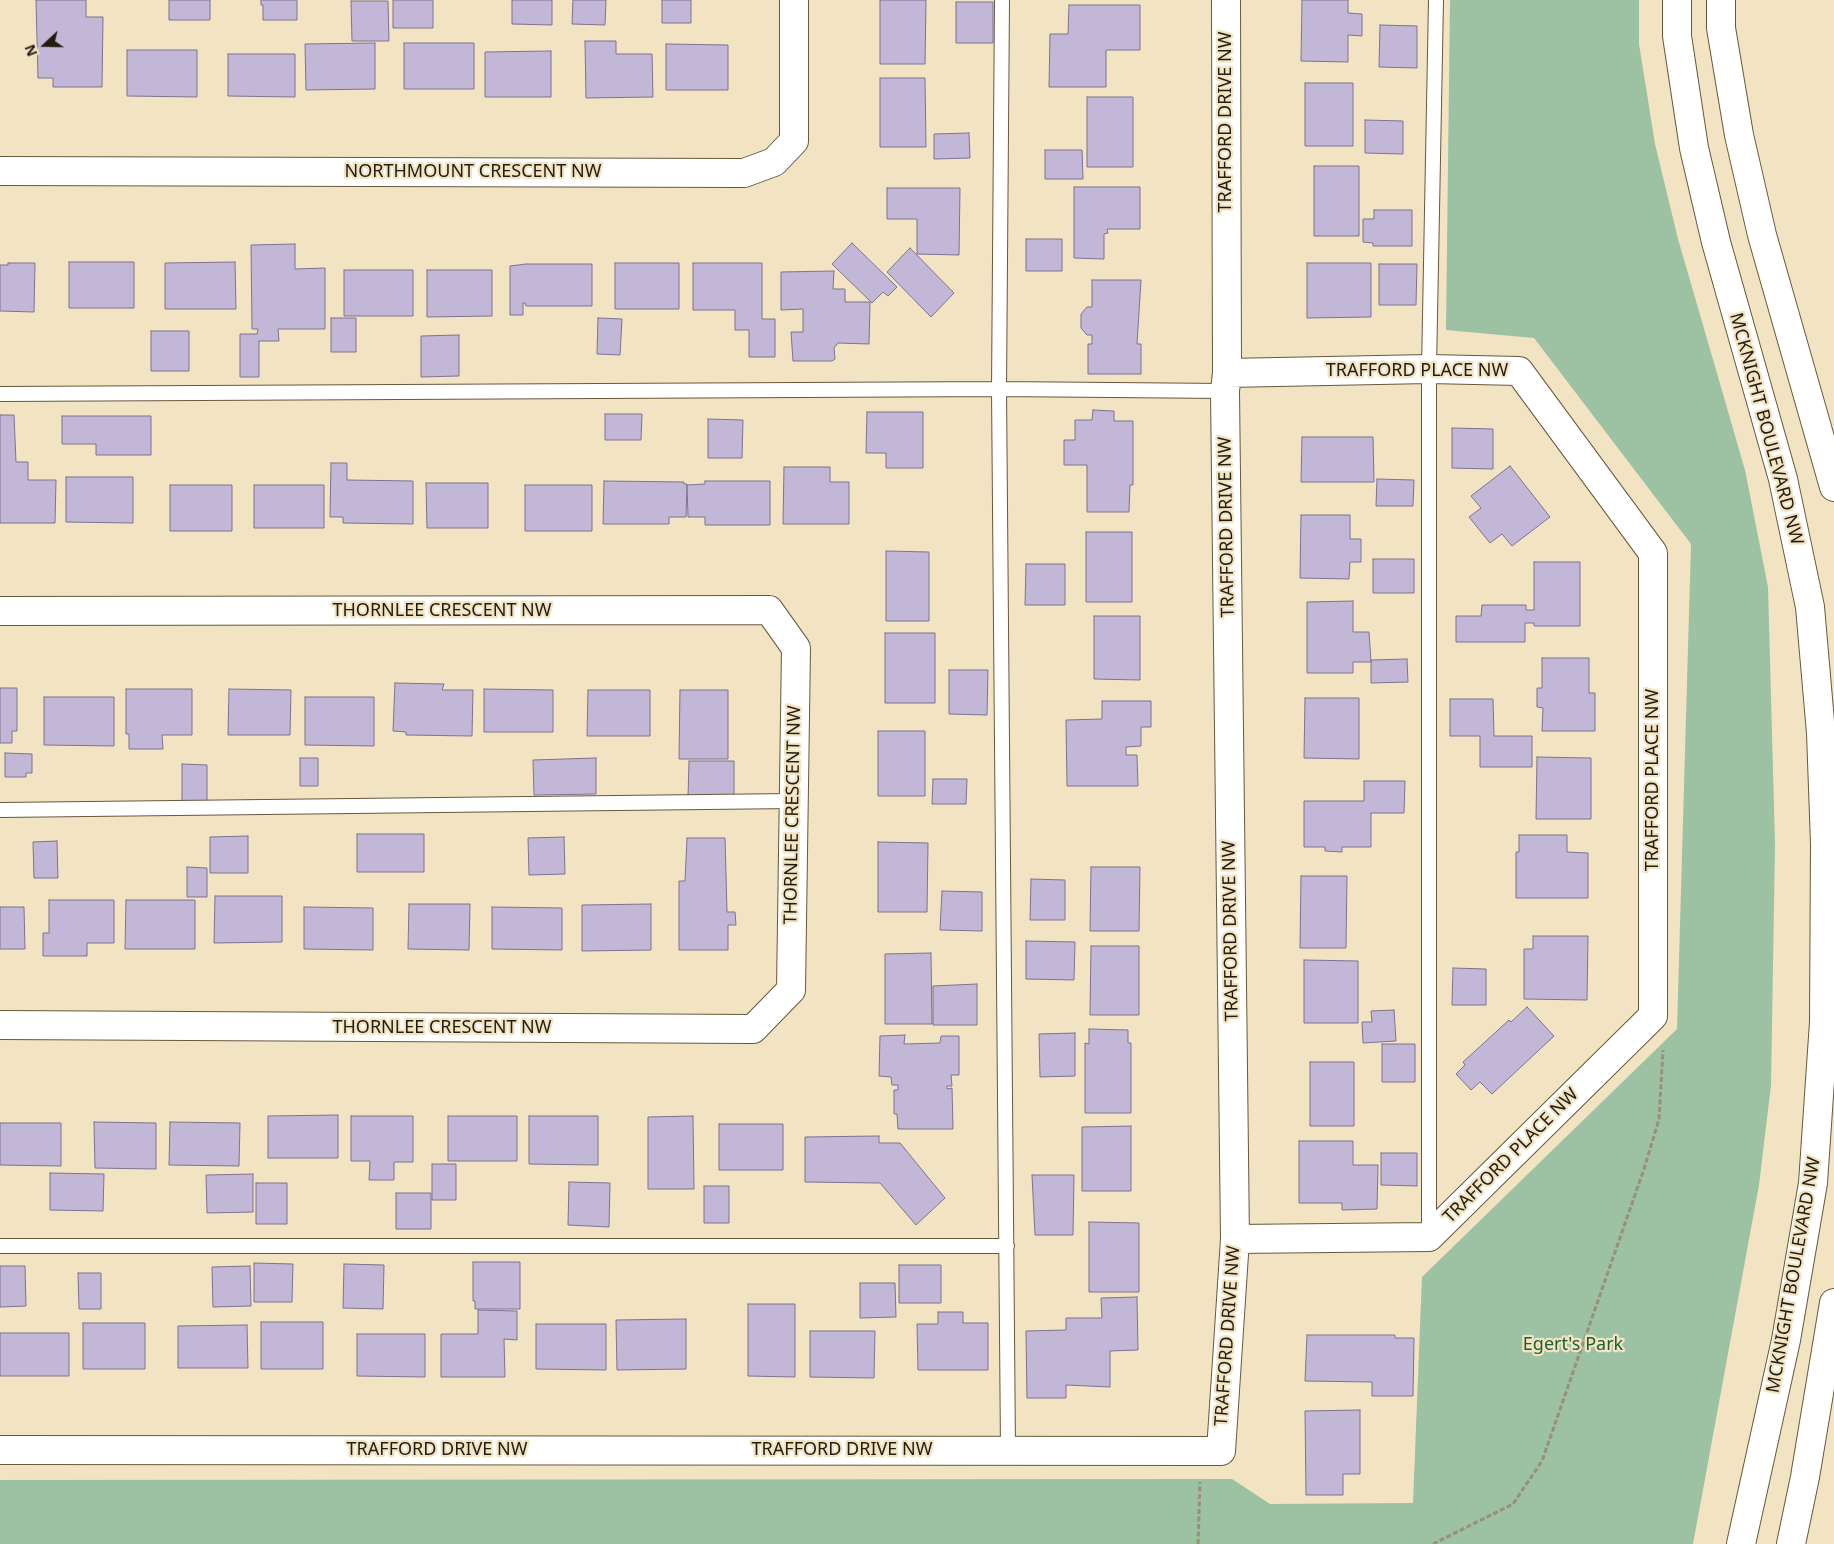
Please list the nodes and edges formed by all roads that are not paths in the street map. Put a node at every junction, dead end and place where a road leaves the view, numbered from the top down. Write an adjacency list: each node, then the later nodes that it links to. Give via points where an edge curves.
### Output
1 (794, 0): 7 (street, NORTHMOUNT CRESCENT NW, via 794,141 774,162 744,173)
2 (1002, 0): 10 (lane)
3 (1226, 0): 9 (street, TRAFFORD DRIVE NW)
4 (1436, 0): 8 (lane)
5 (1677, 0): 25 (street, MCKNIGHT BOULEVARD NW, via 1676,36 1694,148 1716,242 1783,478 1810,607 1821,733 1825,844 1824,1022 1813,1183 1786,1340)
6 (1721, 0): 12 (street, via 1721,28 1739,135 1762,235)
7 (0, 171)
8 (1429, 370): 9 (street, TRAFFORD PLACE NW); 17 (lane); 17 (street, TRAFFORD PLACE NW, via 1519,371 1653,553 1654,1016)
9 (1226, 382): 10 (lane); 18 (street, TRAFFORD DRIVE NW)
10 (999, 389): 11 (lane); 20 (lane)
11 (0, 394)
12 (1834, 487)
13 (0, 612): 14 (street, THORNLEE CRESCENT NW, via 769,610 796,648)
14 (794, 801): 15 (lane); 16 (street, THORNLEE CRESCENT NW, via 791,990 753,1029)
15 (0, 810)
16 (0, 1025)
17 (1429, 1237): 18 (street, TRAFFORD PLACE NW)
18 (1234, 1239): 24 (street, TRAFFORD DRIVE NW, via 1221,1452)
19 (0, 1246): 20 (lane)
20 (1007, 1246): 24 (lane)
21 (1832, 1313): 22 (street); 26 (street)
22 (1834, 1409)
23 (0, 1450): 24 (street, TRAFFORD DRIVE NW)
24 (1008, 1450)
25 (1741, 1544)
26 (1791, 1544)

